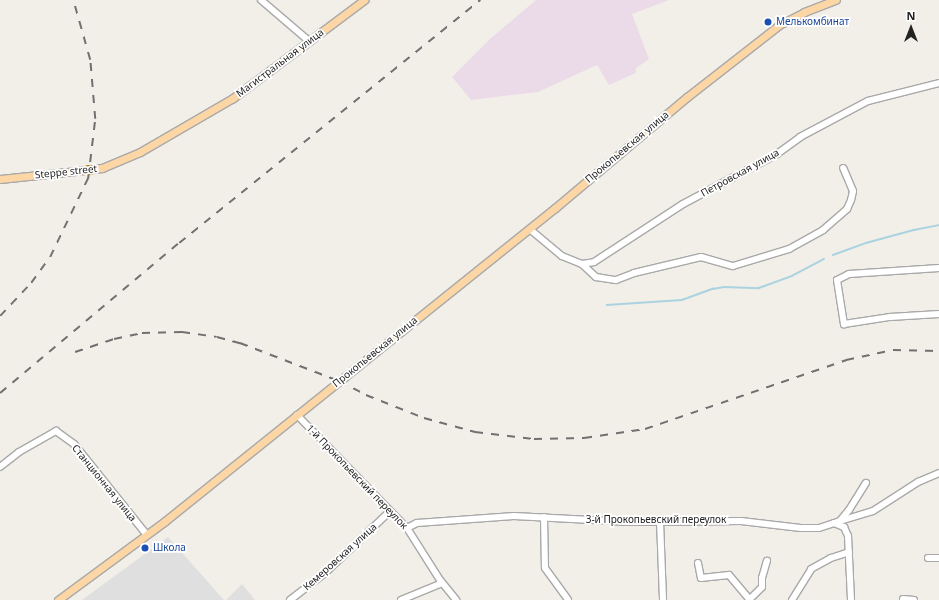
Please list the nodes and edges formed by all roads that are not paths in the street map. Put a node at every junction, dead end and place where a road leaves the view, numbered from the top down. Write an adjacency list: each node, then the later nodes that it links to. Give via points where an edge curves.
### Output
1 (261, 0): 4 (street)
2 (364, 0): 4 (main road, Магистральная улица)
3 (836, 0): 13 (main road, Прокопьевская улица, via 779,25)
4 (309, 41): 6 (main road, Магистральная улица, via 234,98)
5 (939, 82): 10 (street, Петровская улица, via 868,101 800,136 777,154 683,204 594,262)
6 (193, 122): 8 (main road, Steppe street, via 140,152 102,168)
7 (843, 168): 10 (street, via 853,191 847,209 823,230 789,249 733,266 701,257 634,273 616,280 596,277)
8 (0, 179)
9 (532, 231): 10 (street, via 562,256)
10 (582, 264)
11 (939, 268): 12 (street, via 849,274 837,280 844,324 890,317)
12 (939, 314)
13 (297, 415): 17 (street, 1-й Прокопьевский переулок); 22 (main road, Прокопьевская улица)
14 (0, 467): 22 (street, Станционная улица, via 19,452 56,430 74,444)
15 (939, 473): 20 (street, 3-й Прокопьевский переулок, via 918,482 873,512)
16 (866, 484): 20 (street, via 849,510)
17 (389, 512): 21 (street, 1-й Прокопьевский переулок); 32 (street, Кемеровская улица, via 325,573)
18 (544, 517): 19 (street, 3-й Прокопьевский переулок); 21 (street, 3-й Прокопьевский переулок, via 514,516 416,523); 35 (street, via 545,568)
19 (660, 521): 20 (street, 3-й Прокопьевский переулок, via 741,521 801,528 819,528); 36 (street)
20 (837, 522): 23 (street, via 844,527 848,536)
21 (407, 528): 28 (street, 1-й Прокопьевский переулок)
22 (146, 534): 31 (main road, Прокопьевская улица)
23 (849, 552): 37 (street, via 811,569); 38 (street)
24 (928, 558): 25 (street)
25 (939, 558)
26 (767, 561): 29 (street, via 762,588)
27 (698, 563): 29 (street, via 701,578 729,576)
28 (442, 583): 33 (street); 34 (street, 1-й Прокопьевский переулок)
29 (749, 599)
30 (903, 599): 39 (street)
31 (58, 600)
32 (290, 600)
33 (401, 600)
34 (456, 600)
35 (568, 600)
36 (663, 600)
37 (792, 600)
38 (851, 600)
39 (914, 600)

